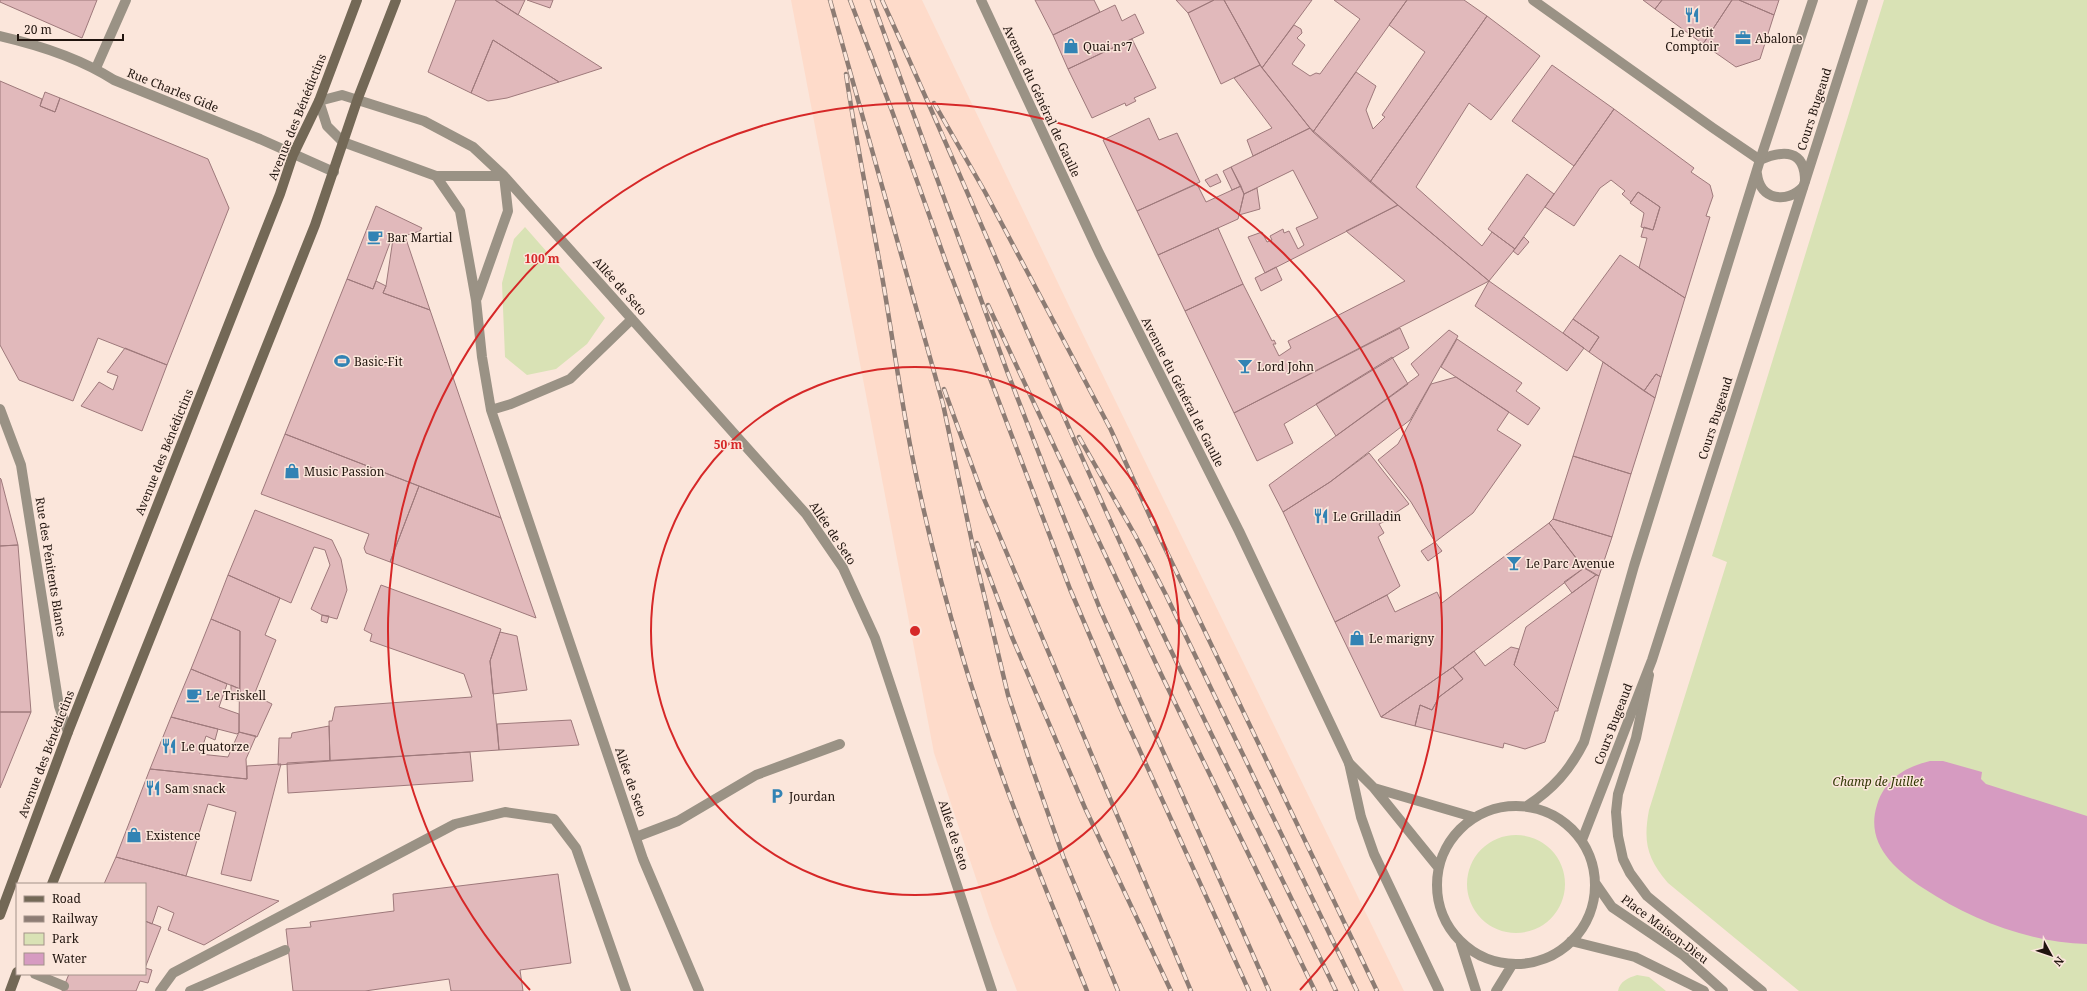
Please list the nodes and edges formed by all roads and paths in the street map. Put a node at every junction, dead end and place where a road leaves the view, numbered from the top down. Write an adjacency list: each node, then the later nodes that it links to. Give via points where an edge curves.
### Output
1 (126, 0): 9 (street)
2 (357, 0): 11 (main road, Avenue des Bénédictins)
3 (396, 0): 10 (main road)
4 (981, 0): 27 (street, Avenue du Général de Gaulle, via 1099,253 1239,531)
5 (1533, 0): 14 (street)
6 (1813, 0): 14 (street, Cours Bugeaud)
7 (1863, 0): 19 (street, Cours Bugeaud)
8 (0, 36): 9 (street, Rue Charles Gide, via 30,43)
9 (96, 68): 13 (street, Rue Charles Gide, via 114,80 260,139)
10 (358, 98): 11 (street, Allée de Seto, via 342,95); 12 (main road); 18 (street, Allée de Seto, via 424,121 473,147)
11 (319, 101): 12 (street, via 327,126); 13 (main road, Avenue des Bénédictins)
12 (343, 142): 15 (main road); 17 (street)
13 (293, 155): 15 (street, Rue Charles Gide); 25 (main road, Avenue des Bénédictins, via 280,194)
14 (1760, 160): 16 (street, Cours Bugeaud); 19 (street, via 1781,152 1797,158 1803,165)
15 (334, 172): 34 (main road)
16 (1757, 174): 19 (street, via 1761,187 1776,197 1796,195); 29 (street, Cours Bugeaud, via 1634,566 1584,742 1574,762 1562,776)
17 (436, 176): 18 (street); 20 (street, Allée de Seto, via 460,210)
18 (504, 176): 20 (street, Allée de Seto, via 508,211); 21 (street, Allée de Seto)
19 (1804, 184): 24 (street, Cours Bugeaud)
20 (476, 300): 23 (street, Allée de Seto)
21 (632, 319): 23 (street, via 570,379); 49 (street, Allée de Seto, via 806,514 843,568 875,638)
22 (0, 409): 25 (street, Rue des Pénitents Blancs, via 22,465 58,699)
23 (491, 410): 31 (street, Allée de Seto)
24 (1652, 660): 32 (street, Cours Bugeaud); 55 (street, via 1636,738 1618,794 1616,812 1623,858 1630,873 1647,896)
25 (68, 732): 36 (main road, Avenue des Bénédictins)
26 (840, 744): 31 (street, via 756,774 678,820)
27 (1349, 763): 28 (street, Avenue du Général de Gaulle); 50 (street, via 1361,817 1374,854)
28 (1374, 788): 30 (street, Avenue du Général de Gaulle); 33 (street, Avenue du Général de Gaulle)
29 (1527, 806): 30 (street, via 1506,806); 32 (street, via 1541,809 1564,821)
30 (1473, 817): 33 (street, via 1450,838)
31 (636, 837): 48 (street, Allée de Seto)
32 (1582, 840): 35 (street, via 1590,853)
33 (1438, 867): 38 (street, via 1436,889 1440,912)
34 (52, 883)
35 (1596, 884): 37 (street, via 1592,908 1582,929); 54 (street, Place Maison-Dieu, via 1612,907 1683,955)
36 (0, 915)
37 (1571, 941): 40 (street, via 1549,958); 53 (street, via 1635,957)
38 (1461, 944): 40 (street, via 1489,960); 51 (street)
39 (285, 950): 46 (street)
40 (1512, 965): 52 (street)
41 (16, 975): 44 (main road)
42 (37, 975): 43 (street)
43 (64, 986)
44 (10, 991)
45 (160, 991): 47 (street, via 173,973 455,824 505,812 554,819 576,848)
46 (190, 991)
47 (626, 991)
48 (699, 991)
49 (992, 991)
50 (1439, 991)
51 (1476, 991)
52 (1496, 991)
53 (1704, 991)
54 (1723, 991)
55 (1762, 991)

